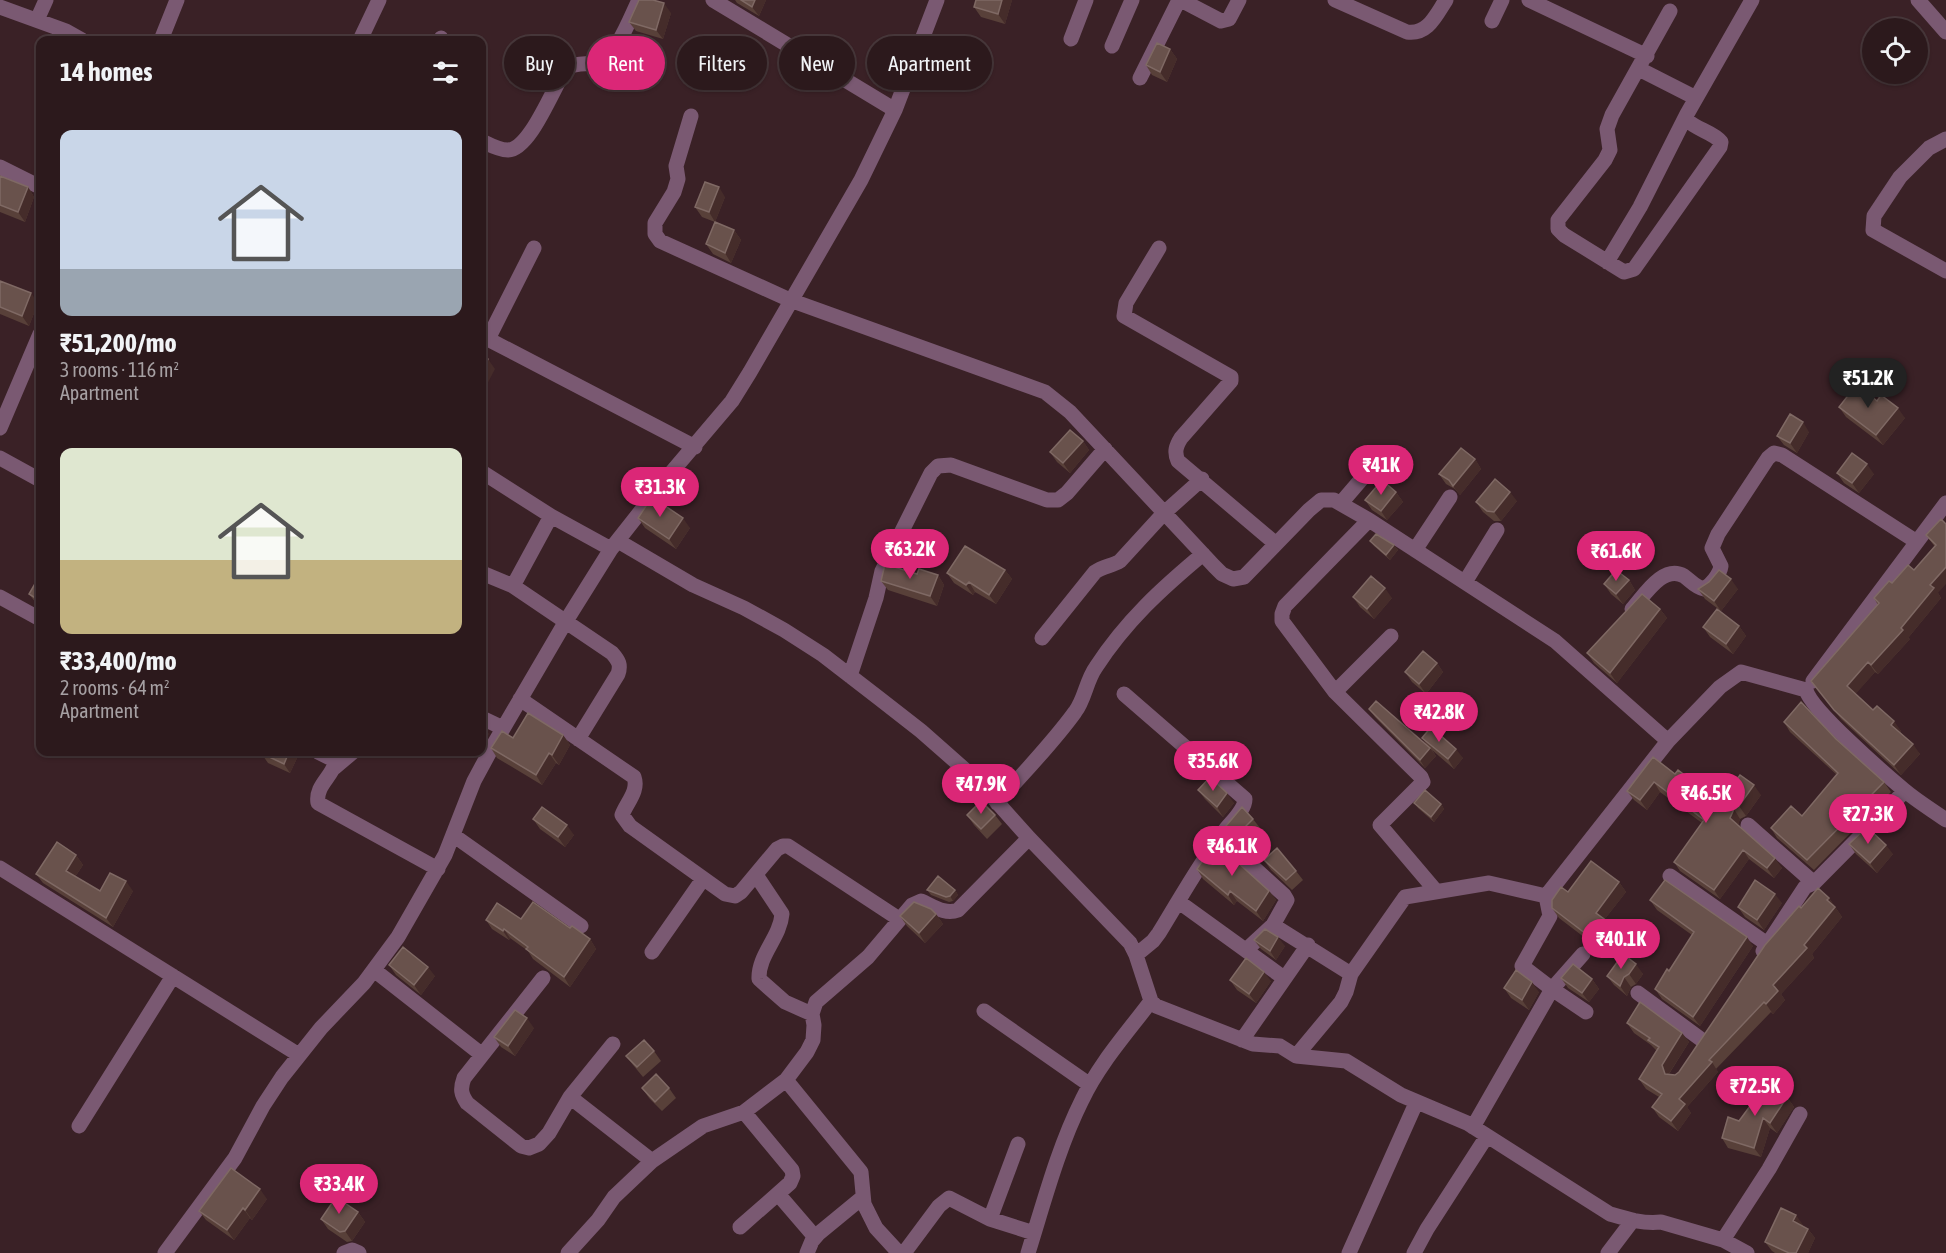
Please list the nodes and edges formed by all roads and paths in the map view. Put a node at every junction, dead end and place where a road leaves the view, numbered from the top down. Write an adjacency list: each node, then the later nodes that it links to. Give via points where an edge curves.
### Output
1 (46, 0): 19 (street)
2 (177, 0): 23 (street)
3 (379, 0): 24 (street)
4 (639, 0): 34 (street, via 608,57 567,67 520,146 511,150)
5 (937, 0): 30 (street)
6 (1086, 0): 25 (street)
7 (1132, 0): 26 (street)
8 (1180, 0): 9 (street, via 1221,21 1229,19); 28 (street)
9 (1239, 0)
10 (1335, 0): 11 (street, via 1415,33 1429,25)
11 (1446, 0)
12 (1502, 0): 20 (street)
13 (1529, 0): 27 (street)
14 (1752, 0): 29 (street)
15 (1918, 0): 21 (street)
16 (723, 2): 30 (street)
17 (0, 7): 19 (street)
18 (1670, 10): 27 (street)
19 (37, 20): 22 (street)
20 (1492, 21)
21 (1945, 29)
22 (75, 36)
23 (163, 36)
24 (362, 36)
25 (1071, 39)
26 (1112, 46)
27 (1643, 62): 29 (street); 39 (street, via 1612,115 1607,129 1610,150 1605,160 1558,220 1558,229 1564,235)
28 (1140, 78)
29 (1696, 98): 31 (street)
30 (896, 110): 41 (street, via 861,180)
31 (1687, 114): 39 (street); 39 (street, via 1692,125 1721,142 1717,153 1634,269 1624,272)
32 (692, 116): 41 (street, via 679,151 674,192 655,223 655,234 660,241)
33 (1946, 139): 40 (street, via 1929,148 1900,177 1874,216 1873,230)
34 (486, 142)
35 (2, 173): 36 (street)
36 (36, 186)
37 (534, 248): 42 (street)
38 (1159, 248): 52 (street, via 1126,303 1124,316 1231,377 1176,449 1178,460)
39 (1607, 262)
40 (1946, 271)
41 (790, 300): 46 (street, via 732,401); 47 (street, via 1045,392)
42 (486, 335)
43 (486, 338): 46 (street)
44 (36, 346): 45 (street)
45 (0, 428)
46 (695, 447): 62 (street)
47 (1105, 449): 56 (street); 74 (street, via 1058,500 1047,500 951,465 938,466 882,571)
48 (1383, 454): 55 (street)
49 (0, 458): 51 (street)
50 (486, 475): 57 (street)
51 (36, 478)
52 (1202, 479): 56 (street); 61 (street)
53 (1450, 497): 63 (street)
54 (1946, 502): 60 (street)
55 (1341, 503): 58 (street); 61 (street, via 1321,500)
56 (1164, 513): 64 (street); 73 (street, via 1120,561 1095,572)
57 (551, 516): 62 (street); 67 (street)
58 (1369, 520): 63 (street); 76 (street, via 1285,606 1282,614 1282,621)
59 (1497, 530): 66 (street)
60 (1917, 542): 71 (street, via 1774,453 1714,542 1712,548 1721,566 1708,586 1698,588 1675,573 1663,575); 75 (street)
61 (1276, 544): 64 (street, via 1244,577 1233,579 1222,574)
62 (615, 545): 70 (street); 74 (street, via 784,630)
63 (1415, 550): 66 (street)
64 (1203, 554): 87 (street, via 1136,614 1092,673 1076,712)
65 (486, 575): 67 (street)
66 (1465, 582): 82 (street, via 1584,659)
67 (513, 586): 70 (street)
68 (0, 597): 69 (street)
69 (36, 617)
70 (566, 621): 78 (street); 81 (street, via 612,653 620,667)
71 (1618, 623)
72 (1390, 636): 76 (street)
73 (1042, 638)
74 (850, 676): 87 (street, via 934,743)
75 (1806, 690): 82 (street, via 1741,672 1720,687); 86 (street, via 1808,698 1826,718)
76 (1335, 692): 99 (street, via 1421,777 1423,782 1380,825)
77 (1124, 694): 91 (street, via 1245,799)
78 (520, 699): 80 (street); 81 (street)
79 (486, 720): 80 (street)
80 (503, 728): 90 (street, via 474,781)
81 (578, 739): 97 (street, via 634,777 634,792 622,815 630,826)
82 (1668, 741): 100 (street)
83 (326, 756): 85 (street, via 335,763)
84 (348, 756): 85 (street)
85 (334, 768): 94 (street, via 318,790 318,803)
86 (1905, 791): 88 (street); 98 (street)
87 (997, 803): 92 (street)
88 (1946, 820)
89 (1748, 825): 98 (street)
90 (453, 835): 94 (street); 104 (street)
91 (1220, 837): 101 (street); 103 (street, via 1284,895 1287,900)
92 (1029, 838): 102 (street, via 958,910 944,911 921,901); 110 (street, via 1130,943)
93 (0, 868): 114 (street)
94 (438, 869): 112 (street)
95 (756, 875): 97 (street, via 741,892 729,896); 102 (street, via 777,849 788,846); 122 (street, via 782,914 776,936 759,967 759,979 784,1002)
96 (1670, 876): 105 (street)
97 (703, 879): 108 (street)
98 (1814, 883): 105 (street, via 1805,887)
99 (1436, 891): 100 (street, via 1489,883); 113 (street, via 1405,897)
100 (1546, 896): 117 (street, via 1550,916 1522,966)
101 (1179, 902): 107 (street); 110 (street, via 1153,941)
102 (899, 919): 122 (street, via 868,957 816,1002)
103 (1273, 925): 106 (street); 107 (street)
104 (581, 926)
105 (1767, 944): 111 (street)
106 (1308, 945): 113 (street); 116 (street)
107 (1246, 951): 116 (street)
108 (652, 952)
109 (1583, 954): 117 (street)
110 (1136, 955): 119 (street)
111 (1754, 963)
112 (374, 970): 126 (street); 127 (street)
113 (1351, 974): 128 (street, via 1341,1002)
114 (173, 976): 127 (street); 135 (street)
115 (543, 978): 126 (street)
116 (1284, 978): 123 (street)
117 (1552, 989): 121 (street); 136 (street)
118 (1638, 993): 124 (street)
119 (1151, 1001): 123 (street); 130 (street)
120 (984, 1011): 130 (street)
121 (1586, 1012)
122 (812, 1014): 129 (street, via 813,1040)
123 (1242, 1040): 128 (street, via 1280,1046)
124 (1702, 1040)
125 (613, 1044): 131 (street)
126 (482, 1054): 131 (street, via 464,1078 461,1095 521,1146 539,1144)
127 (299, 1055): 148 (street, via 263,1106 235,1158)
128 (1296, 1056): 132 (street, via 1346,1061)
129 (786, 1080): 133 (street); 141 (street, via 861,1172)
130 (1090, 1085): 145 (street, via 1058,1161)
131 (570, 1097): 139 (street)
132 (1416, 1103): 136 (street); 156 (street)
133 (744, 1112): 139 (street, via 703,1126); 140 (street, via 792,1170 790,1183)
134 (1800, 1114): 147 (street)
135 (79, 1126)
136 (1473, 1127): 137 (street)
137 (1487, 1136): 143 (street, via 1610,1214); 157 (street)
138 (1018, 1144): 142 (street)
139 (652, 1161): 151 (street, via 614,1197)
140 (778, 1194): 144 (street); 146 (street)
141 (863, 1197): 146 (street); 153 (street, via 876,1228)
142 (990, 1219): 145 (street); 154 (street, via 949,1198)
143 (1633, 1220): 147 (street, via 1661,1222); 158 (street)
144 (740, 1227)
145 (1034, 1233): 155 (street)
146 (815, 1237): 152 (street)
147 (1723, 1240): 159 (street)
148 (165, 1253)
149 (344, 1253): 150 (street)
150 (359, 1253)
151 (568, 1253)
152 (807, 1253)
153 (899, 1253)
154 (904, 1253)
155 (1028, 1253)
156 (1349, 1253)
157 (1414, 1253)
158 (1608, 1253)
159 (1747, 1253)

